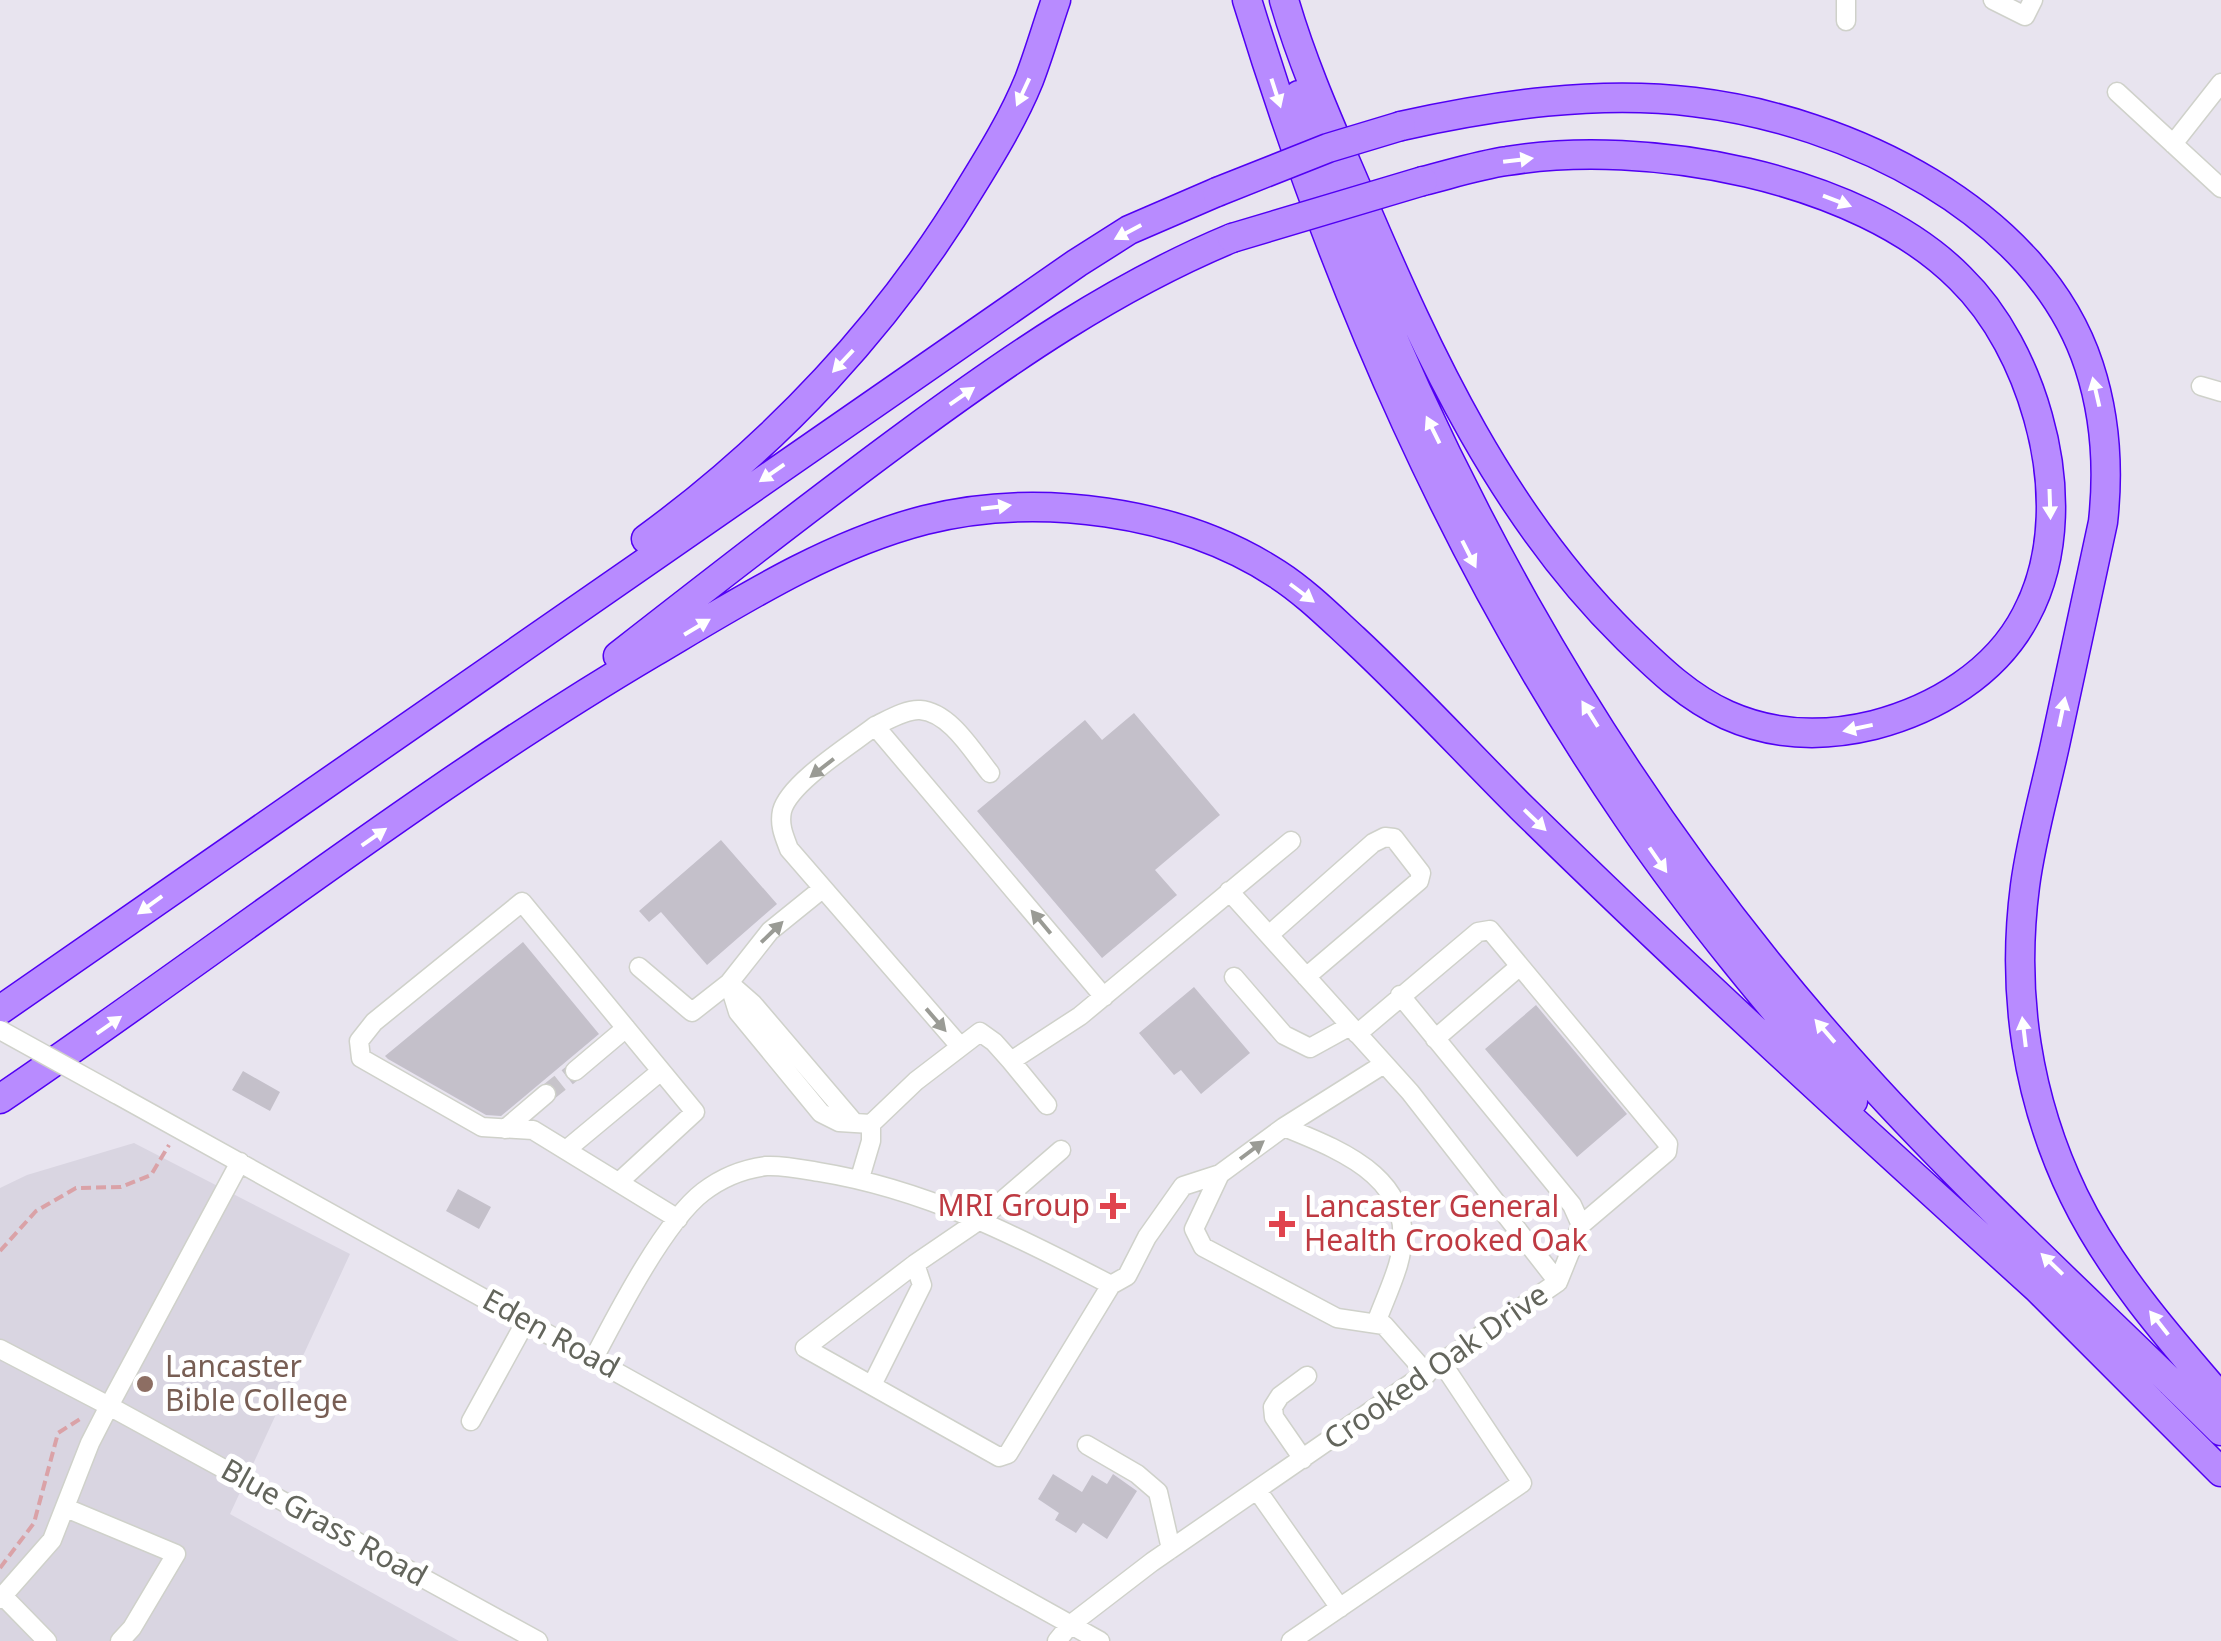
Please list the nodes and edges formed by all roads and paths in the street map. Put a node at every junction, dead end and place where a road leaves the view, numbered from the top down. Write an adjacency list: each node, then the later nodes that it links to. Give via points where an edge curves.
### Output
1 (1056, 0): 19 (highway, one-way to 19, via 1028,82 940,240 876,324 796,411 658,530)
2 (1247, 0): 62 (highway, one-way to 62, via 1361,324 1430,478 1531,667 1654,856 1788,1028)
3 (1272, 0): 74 (highway, one-way to 3, via 1846,1057 1637,787 1538,628 1419,399 1330,187)
4 (1284, 0): 15 (highway, one-way to 4, bridge, via 940,410 1086,309 1232,238 1423,181 1554,156 1687,162 1784,182 1847,204 1923,246 1960,277 2028,380 2050,480 2051,524 2041,578 2025,618 2002,648 1949,695 1888,721 1838,732 1757,726 1709,706 1668,677 1558,562 1463,415 1401,291 1322,107)
5 (1846, 0): 8 (street)
6 (1993, 0): 7 (street, via 2025,16)
7 (2033, 0)
8 (1846, 21)
9 (2221, 84): 11 (street)
10 (2117, 92): 11 (street)
11 (2172, 144): 12 (street)
12 (2221, 188)
13 (2201, 386): 14 (street)
14 (2221, 392)
15 (552, 712): 41 (highway, one-way to 15); 62 (highway, one-way to 62, via 800,569 918,522 1017,505 1127,516 1202,538 1275,572 1314,602 1775,1050)
16 (875, 726): 17 (street, via 918,709 934,714); 20 (street, one-way to 20, via 791,793 782,810 789,849); 28 (street, one-way to 16)
17 (990, 773)
18 (1290, 841): 21 (street)
19 (229, 848): 30 (highway, one-way to 30); 70 (highway, one-way to 19, bridge, via 2126,1280 2076,1200 2024,1044 2025,886 2108,480 2107,444 2088,362 2053,294 1989,224 1860,146 1771,116 1689,101 1592,100 1446,116 1328,148 1130,230)
20 (822, 889): 27 (street, one-way to 20, via 770,931); 35 (street, one-way to 35)
21 (1229, 891): 22 (street, Crooked Oak Drive); 28 (street)
22 (1269, 935): 25 (street, Crooked Oak Drive); 25 (street, via 1373,843 1394,838 1420,881)
23 (1520, 966): 29 (street, via 1490,930 1478,932); 34 (street); 57 (street, via 1668,1144 1667,1152)
24 (639, 967): 27 (street, via 690,1012)
25 (1306, 976): 33 (street, Crooked Oak Drive)
26 (1234, 977): 33 (street, via 1284,1035 1310,1048)
27 (729, 983): 43 (street, via 738,1012 806,1098 838,1122)
28 (1104, 996): 36 (street)
29 (1400, 996): 33 (street); 34 (street)
30 (0, 1010)
31 (626, 1028): 38 (street); 39 (street); 46 (street, via 522,902 359,1041 361,1058 482,1126)
32 (0, 1030): 45 (street, Eden Road, bridge)
33 (1354, 1030): 37 (street, Crooked Oak Drive)
34 (1435, 1039): 57 (street, via 1572,1205)
35 (959, 1046): 36 (street, via 980,1032); 43 (street)
36 (1011, 1062): 42 (street)
37 (1384, 1064): 44 (street); 60 (street, Crooked Oak Drive)
38 (575, 1070)
39 (662, 1071): 47 (street); 52 (street, via 695,1112)
40 (546, 1094): 46 (street)
41 (0, 1100)
42 (1046, 1105)
43 (862, 1122): 51 (street, via 871,1142)
44 (1284, 1127): 50 (street, one-way to 44); 64 (street, via 1343,1150 1389,1186 1400,1220 1399,1261)
45 (178, 1128): 49 (street, Eden Road); 58 (path, via 151,1175 121,1187 76,1188 36,1211)
46 (505, 1129): 47 (street, via 533,1130)
47 (566, 1150): 52 (street)
48 (1061, 1150): 54 (street)
49 (240, 1162): 63 (street, Eden Road); 71 (street)
50 (1220, 1174): 53 (street, via 1183,1186); 56 (street)
51 (860, 1178): 54 (street); 55 (street, via 768,1166 736,1172 701,1193)
52 (620, 1181): 55 (street)
53 (1168, 1208): 56 (street); 61 (street, via 1127,1276)
54 (981, 1219): 59 (street); 61 (street)
55 (678, 1220): 66 (street)
56 (1197, 1224): 64 (street, via 1203,1248 1338,1318)
57 (1581, 1225): 60 (street)
58 (0, 1252)
59 (915, 1264): 69 (street, via 922,1285); 69 (street, via 805,1348)
60 (1558, 1282): 67 (street, Crooked Oak Drive)
61 (1110, 1284): 69 (street, via 1008,1454 999,1456)
62 (2038, 1289): 77 (highway)
63 (526, 1321): 66 (street, Eden Road); 72 (street)
64 (1376, 1323): 67 (street)
65 (0, 1349): 71 (street, Blue Grass Road)
66 (594, 1358): 84 (street, Eden Road)
67 (1434, 1369): 76 (street, Crooked Oak Drive); 83 (street, via 1522,1483)
68 (1308, 1376): 76 (street, via 1273,1407)
69 (872, 1385)
70 (2221, 1398)
71 (109, 1406): 73 (street); 87 (street, Blue Grass Road)
72 (471, 1422)
73 (100, 1424): 79 (street); 81 (path, via 83,1417 58,1433 34,1523)
74 (2221, 1431)
75 (1087, 1445): 80 (street, via 1158,1492)
76 (1303, 1459): 78 (street, Crooked Oak Drive)
77 (2221, 1472)
78 (1257, 1490): 80 (street, Crooked Oak Drive); 83 (street)
79 (66, 1508): 82 (street, via 52,1540); 86 (street, via 176,1554)
80 (1171, 1549): 84 (street, Crooked Oak Drive)
81 (0, 1568)
82 (2, 1597): 85 (street)
83 (1340, 1608): 90 (street)
84 (1070, 1625): 88 (street, Crooked Oak Drive); 89 (street, Eden Road)
85 (47, 1641)
86 (120, 1641)
87 (538, 1641)
88 (1057, 1641)
89 (1100, 1641)
90 (1291, 1641)

